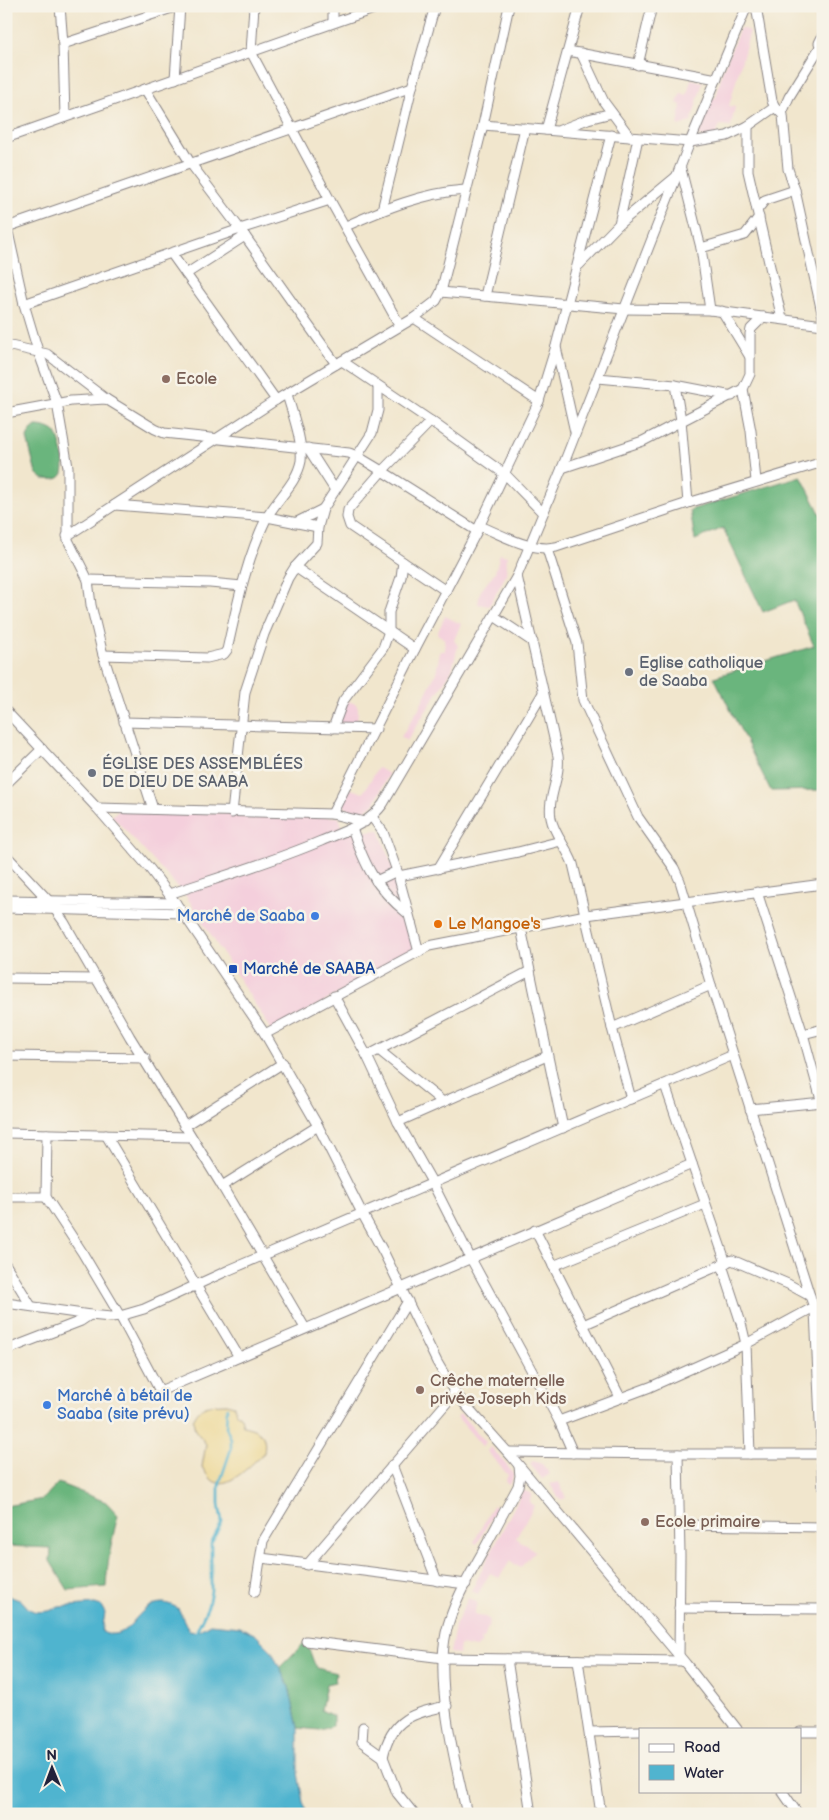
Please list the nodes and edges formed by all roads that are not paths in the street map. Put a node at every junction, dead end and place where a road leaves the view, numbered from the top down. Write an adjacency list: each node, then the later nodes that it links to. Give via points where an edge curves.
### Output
1 (60, 6): 16 (street)
2 (179, 6): 16 (street); 22 (street)
3 (254, 6): 19 (street)
4 (333, 6): 14 (street)
5 (382, 6): 14 (street)
6 (435, 6): 24 (street)
7 (509, 6): 29 (street)
8 (580, 6): 18 (street)
9 (652, 6): 21 (street)
10 (737, 6): 13 (street)
11 (747, 6): 13 (street)
12 (756, 6): 26 (street, via 772,101)
13 (742, 16): 23 (street)
14 (333, 22): 19 (street)
15 (823, 35): 17 (street)
16 (64, 44): 28 (street)
17 (821, 50): 26 (street)
18 (568, 51): 20 (street); 33 (street)
19 (251, 52): 22 (street); 31 (street)
20 (581, 53): 21 (street); 27 (street)
21 (638, 64): 23 (street)
22 (175, 79): 25 (street)
23 (717, 79): 38 (street)
24 (412, 87): 31 (street); 44 (street)
25 (145, 90): 28 (street); 39 (street)
26 (778, 110): 30 (street); 42 (street, via 784,118 788,169)
27 (612, 113): 34 (street); 36 (street)
28 (65, 117): 37 (street)
29 (482, 124): 32 (street); 41 (street)
30 (748, 126): 38 (street, via 718,139); 45 (street, via 748,171)
31 (291, 128): 39 (street); 43 (street)
32 (525, 128): 33 (street); 57 (street)
33 (546, 130): 34 (street)
34 (558, 131): 35 (street)
35 (611, 135): 36 (street); 52 (street)
36 (634, 137): 38 (street); 46 (street)
37 (6, 138)
38 (690, 142): 40 (street)
39 (191, 164): 47 (street); 49 (street)
40 (679, 173): 46 (street); 50 (street); 60 (street)
41 (465, 190): 44 (street, via 440,192); 56 (street)
42 (795, 190): 45 (street, via 765,200); 55 (street)
43 (330, 200): 48 (street); 49 (street)
44 (382, 210): 48 (street)
45 (758, 213): 50 (street, via 745,235); 66 (street)
46 (619, 224): 52 (street)
47 (7, 225): 58 (street)
48 (346, 226): 68 (street)
49 (243, 232): 51 (street); 53 (street); 73 (street)
50 (701, 248): 61 (street)
51 (171, 253): 53 (street); 58 (street)
52 (577, 267): 59 (street)
53 (186, 274): 81 (street)
54 (823, 275): 55 (street)
55 (815, 281): 64 (street)
56 (441, 292): 57 (street); 65 (street, via 436,301)
57 (485, 296): 59 (street)
58 (24, 304): 71 (street)
59 (566, 304): 60 (street); 70 (street)
60 (624, 309): 61 (street); 74 (street)
61 (710, 310): 62 (street)
62 (722, 311): 63 (street); 72 (street)
63 (763, 317): 66 (street); 72 (street, via 751,329)
64 (823, 317)
65 (414, 318): 68 (street); 82 (street)
66 (782, 320): 67 (street)
67 (823, 325)
68 (400, 326): 73 (street)
69 (6, 345): 71 (street)
70 (556, 346): 82 (street); 87 (street)
71 (38, 351): 80 (street, via 51,357); 83 (street)
72 (750, 358): 77 (street, via 750,374)
73 (339, 362): 76 (street); 78 (street)
74 (598, 378): 75 (street); 87 (street)
75 (675, 385): 79 (street); 85 (street)
76 (378, 387): 86 (street); 90 (street, via 372,433)
77 (744, 388): 79 (street); 95 (street)
78 (287, 394): 81 (street); 89 (street)
79 (732, 396): 85 (street)
80 (106, 400): 83 (street); 88 (street, via 164,433)
81 (276, 400): 88 (street)
82 (539, 401): 94 (street)
83 (57, 403): 84 (street); 105 (street, via 68,467)
84 (6, 413)
85 (681, 420): 92 (street, via 643,441); 97 (street)
86 (431, 421): 93 (street); 94 (street)
87 (575, 432): 92 (street)
88 (218, 438): 89 (street); 98 (street)
89 (304, 448): 90 (street); 96 (street); 101 (street, via 298,470)
90 (357, 456): 93 (street); 96 (street)
91 (823, 462): 95 (street)
92 (562, 468): 100 (street)
93 (382, 471): 104 (street); 108 (street, via 348,510 347,517 350,526)
94 (506, 475): 100 (street); 104 (street)
95 (756, 481): 97 (street)
96 (335, 490): 99 (street)
97 (688, 503): 107 (street)
98 (115, 505): 101 (street); 105 (street)
99 (323, 509): 102 (street); 103 (street)
100 (543, 513): 106 (street)
101 (267, 518): 102 (street); 112 (street, via 252,550)
102 (295, 523): 103 (street)
103 (318, 528): 109 (street, via 316,546)
104 (479, 528): 106 (street); 113 (street)
105 (67, 536): 111 (street)
106 (530, 546): 107 (street); 110 (street)
107 (547, 549): 143 (street, via 578,643 583,700 638,817 678,874)
108 (403, 562): 113 (street); 115 (street, via 389,612)
109 (295, 567): 115 (street); 122 (street, via 264,634 245,692)
110 (517, 576): 114 (street); 116 (street)
111 (88, 580): 112 (street); 118 (street)
112 (242, 586): 118 (street, via 224,654 207,658)
113 (446, 591): 117 (street)
114 (494, 616): 116 (street); 131 (street, via 383,804)
115 (389, 631): 117 (street); 123 (street, via 381,652 343,701)
116 (533, 642): 119 (street)
117 (415, 650): 124 (street)
118 (103, 655): 121 (street)
119 (544, 693): 133 (street, via 559,766 550,818); 135 (street)
120 (6, 711): 125 (street)
121 (124, 722): 122 (street); 128 (street)
122 (240, 725): 123 (street); 129 (street)
123 (333, 728): 124 (street)
124 (376, 729): 130 (street)
125 (42, 749): 126 (street); 127 (street)
126 (6, 784)
127 (97, 808): 128 (street); 140 (street)
128 (153, 809): 129 (street)
129 (232, 813): 130 (street)
130 (332, 814): 131 (street)
131 (368, 820): 132 (street); 136 (street, via 383,832)
132 (352, 828): 137 (street); 140 (street, via 274,861)
133 (561, 841): 135 (street); 149 (street, via 570,856)
134 (6, 855): 142 (street)
135 (438, 869): 136 (street)
136 (398, 873): 137 (street); 148 (street)
137 (376, 881): 148 (street)
138 (823, 884): 139 (street)
139 (757, 892): 143 (street); 160 (street)
140 (169, 894): 144 (street)
141 (6, 900): 142 (street)
142 (49, 901): 144 (street); 146 (street)
143 (686, 901): 149 (street); 155 (street)
144 (176, 903): 147 (street)
145 (6, 908): 146 (street)
146 (56, 910): 147 (street); 154 (street)
147 (183, 913): 159 (street)
148 (407, 914): 151 (street)
149 (586, 916): 150 (street); 157 (street)
150 (521, 928): 151 (street, via 435,945); 152 (street)
151 (419, 952): 156 (street)
152 (530, 971): 161 (street); 165 (street)
153 (6, 978): 154 (street)
154 (97, 979): 166 (street)
155 (711, 985): 157 (street); 162 (street)
156 (334, 996): 159 (street); 164 (street)
157 (612, 1028): 169 (street)
158 (823, 1029): 160 (street)
159 (265, 1034): 167 (street)
160 (803, 1034): 171 (street)
161 (380, 1051): 164 (street); 170 (street)
162 (733, 1055): 168 (street); 172 (street)
163 (6, 1056): 166 (street)
164 (367, 1056): 173 (street)
165 (548, 1056): 170 (street); 176 (street)
166 (144, 1058): 174 (street)
167 (283, 1063): 174 (street); 175 (street)
168 (665, 1084): 169 (street); 181 (street)
169 (631, 1098): 176 (street)
170 (443, 1102): 173 (street)
171 (822, 1104): 172 (street)
172 (750, 1109): 196 (street)
173 (398, 1122): 182 (street)
174 (184, 1126): 180 (street)
175 (318, 1126): 183 (street); 187 (street)
176 (563, 1128): 182 (street)
177 (6, 1133): 178 (street)
178 (47, 1134): 179 (street); 185 (street)
179 (106, 1135): 180 (street); 194 (street)
180 (191, 1138): 183 (street)
181 (692, 1164): 186 (street); 188 (street)
182 (432, 1182): 187 (street); 190 (street)
183 (222, 1186): 189 (street)
184 (6, 1197): 185 (street)
185 (46, 1197): 202 (street)
186 (705, 1204): 191 (street); 193 (street)
187 (362, 1213): 189 (street); 195 (street)
188 (535, 1230): 190 (street); 193 (street)
189 (261, 1256): 194 (street); 204 (street)
190 (470, 1257): 195 (street); 210 (street)
191 (724, 1264): 196 (street, via 735,1261); 203 (street); 205 (street)
192 (6, 1265): 199 (street)
193 (553, 1266): 203 (street)
194 (196, 1284): 202 (street, via 144,1309); 207 (street)
195 (401, 1287): 197 (street); 204 (street)
196 (810, 1296): 200 (street)
197 (408, 1301): 208 (street); 221 (street, via 263,1541)
198 (6, 1303): 199 (street)
199 (31, 1306): 201 (street)
200 (818, 1309): 205 (street); 215 (street)
201 (90, 1315): 202 (street); 206 (street)
202 (120, 1316): 207 (street, via 160,1391)
203 (584, 1325): 209 (street)
204 (305, 1328): 207 (street)
205 (746, 1344): 209 (street); 214 (street)
206 (6, 1350)
207 (239, 1357)
208 (455, 1393): 211 (street); 216 (street)
209 (620, 1397): 210 (street)
210 (559, 1421): 212 (street)
211 (508, 1452): 212 (street); 217 (street)
212 (573, 1452): 213 (street)
213 (678, 1454): 214 (street); 219 (street)
214 (750, 1454): 215 (street)
215 (822, 1454): 218 (street)
216 (392, 1465): 222 (street); 223 (street)
217 (518, 1466): 224 (street, via 518,1486); 231 (street)
218 (823, 1488)
219 (680, 1525): 220 (street); 226 (street)
220 (823, 1527)
221 (261, 1558): 222 (street); 225 (street)
222 (307, 1565): 223 (street)
223 (437, 1581): 224 (street)
224 (466, 1584): 229 (street, via 450,1622)
225 (256, 1592)
226 (679, 1608): 227 (street); 231 (street)
227 (823, 1609)
228 (306, 1641): 229 (street)
229 (442, 1658): 230 (street); 233 (street)
230 (507, 1659): 232 (street); 244 (street)
231 (681, 1659): 232 (street); 235 (street)
232 (578, 1660): 237 (street)
233 (446, 1706): 240 (street, via 405,1718 386,1742); 243 (street)
234 (363, 1727): 240 (street, via 362,1742)
235 (736, 1728)
236 (639, 1731): 237 (street)
237 (590, 1732): 245 (street)
238 (802, 1732): 239 (street)
239 (823, 1732)
240 (383, 1757): 242 (street, via 397,1793)
241 (783, 1792): 246 (street)
242 (414, 1814)
243 (467, 1814)
244 (531, 1814)
245 (601, 1814)
246 (798, 1814)

